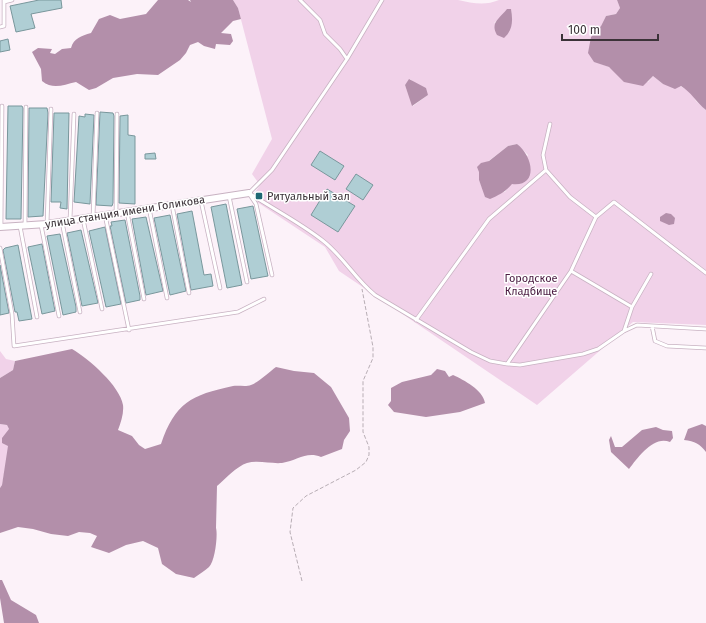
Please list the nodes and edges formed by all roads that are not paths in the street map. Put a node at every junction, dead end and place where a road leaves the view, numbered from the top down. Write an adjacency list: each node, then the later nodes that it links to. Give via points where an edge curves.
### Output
1 (12, 0): 4 (lane)
2 (300, 0): 6 (lane, via 320,20 325,34)
3 (382, 0): 6 (lane)
4 (4, 1): 5 (lane, via 4,26)
5 (0, 27)
6 (347, 59): 15 (lane, via 272,170)
7 (2, 106): 30 (lane)
8 (26, 107): 29 (lane)
9 (51, 109): 28 (lane)
10 (97, 113): 23 (lane)
11 (74, 114): 26 (lane)
12 (117, 114): 21 (lane)
13 (550, 124): 14 (lane, via 543,155)
14 (546, 170): 24 (lane, via 570,197); 47 (lane, via 489,219)
15 (249, 193): 16 (street, улица станция имени Голикова); 35 (lane, via 256,204); 47 (lane, via 322,240 341,258 362,285)
16 (230, 196): 17 (street, улица станция имени Голикова); 36 (lane)
17 (201, 201): 18 (street, улица станция имени Голикова); 37 (lane)
18 (172, 205): 19 (street, улица станция имени Голикова); 38 (lane)
19 (149, 208): 20 (street, улица станция имени Голикова); 39 (lane)
20 (127, 212): 21 (street, улица станция имени Голикова); 40 (lane)
21 (116, 214): 22 (street, улица станция имени Голикова)
22 (105, 215): 23 (street, улица станция имени Голикова); 51 (lane)
23 (93, 217): 25 (street, улица станция имени Голикова)
24 (596, 217): 32 (lane); 33 (lane, via 614,202)
25 (82, 219): 26 (street, улица станция имени Голикова); 43 (lane)
26 (70, 220): 27 (street, улица станция имени Голикова)
27 (62, 222): 28 (street, улица станция имени Голикова); 44 (lane)
28 (44, 224): 29 (street, улица станция имени Голикова); 45 (lane)
29 (22, 226): 30 (street, улица станция имени Голикова); 46 (lane)
30 (1, 227)
31 (0, 248): 51 (lane, via 12,314 14,346)
32 (571, 271): 42 (lane); 54 (lane)
33 (706, 272)
34 (652, 274): 42 (lane)
35 (272, 275)
36 (247, 282)
37 (220, 288)
38 (189, 294)
39 (167, 298)
40 (144, 299)
41 (264, 299): 51 (lane, via 238,312)
42 (632, 307): 52 (lane)
43 (102, 309)
44 (80, 312)
45 (59, 316)
46 (36, 317)
47 (416, 320): 54 (lane, via 471,352 490,361)
48 (706, 324): 50 (lane)
49 (652, 326): 50 (lane); 52 (lane, via 637,325); 53 (lane, via 655,341 667,346)
50 (705, 329)
51 (129, 330)
52 (624, 331): 54 (lane, via 598,349 583,354 520,365)
53 (706, 348)
54 (507, 364)

